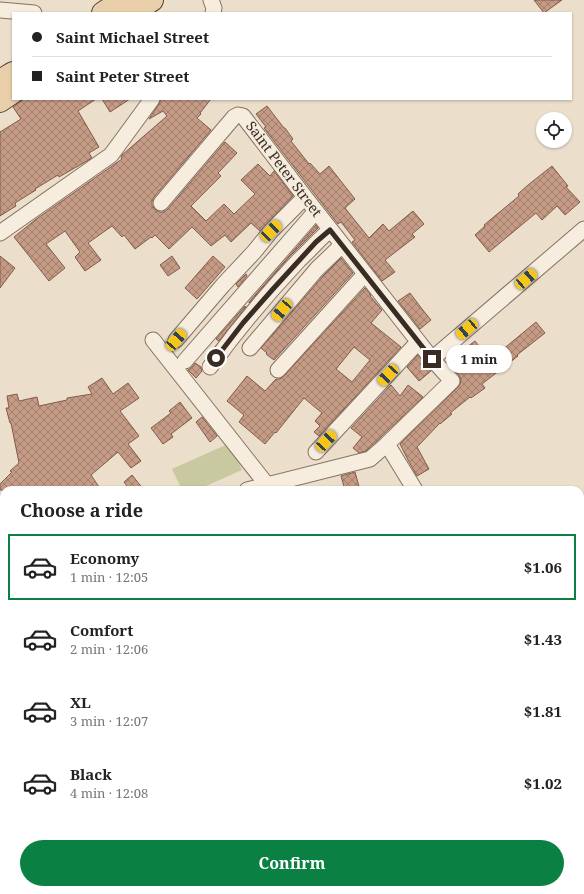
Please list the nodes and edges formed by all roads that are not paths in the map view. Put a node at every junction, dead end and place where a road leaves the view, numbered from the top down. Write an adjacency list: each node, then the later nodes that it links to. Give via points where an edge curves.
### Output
1 (122, 0): 6 (main road)
2 (152, 0): 7 (main road)
3 (211, 0): 8 (street)
4 (0, 10): 5 (street)
5 (23, 12)
6 (104, 12)
7 (134, 12)
8 (213, 12)
9 (12, 74): 10 (main road)
10 (0, 82)
11 (12, 93): 12 (main road)
12 (0, 100)
13 (151, 100): 19 (street, via 111,155)
14 (305, 197): 15 (street, Saint Peter Street, via 243,116 238,115 217,135); 16 (street, Saint Peter Street); 23 (street, via 271,231)
15 (161, 203)
16 (316, 211): 18 (street, Saint Peter Street); 27 (street)
17 (584, 229): 26 (street)
18 (330, 230): 20 (street, Saint Peter Street); 28 (street, via 273,289 234,334)
19 (0, 233)
20 (342, 245): 21 (street, Saint Peter Street); 25 (street)
21 (365, 274): 24 (street, Saint Peter Street); 29 (street)
22 (153, 340): 32 (street)
23 (176, 340)
24 (418, 342): 26 (street, Saint Peter Street); 31 (street)
25 (250, 348)
26 (432, 359): 30 (street, Saint Peter Street, via 452,381)
27 (185, 361)
28 (210, 367)
29 (278, 370)
30 (387, 444): 33 (street, via 370,459); 34 (street)
31 (316, 452)
32 (267, 486)
33 (276, 486)
34 (413, 486)

